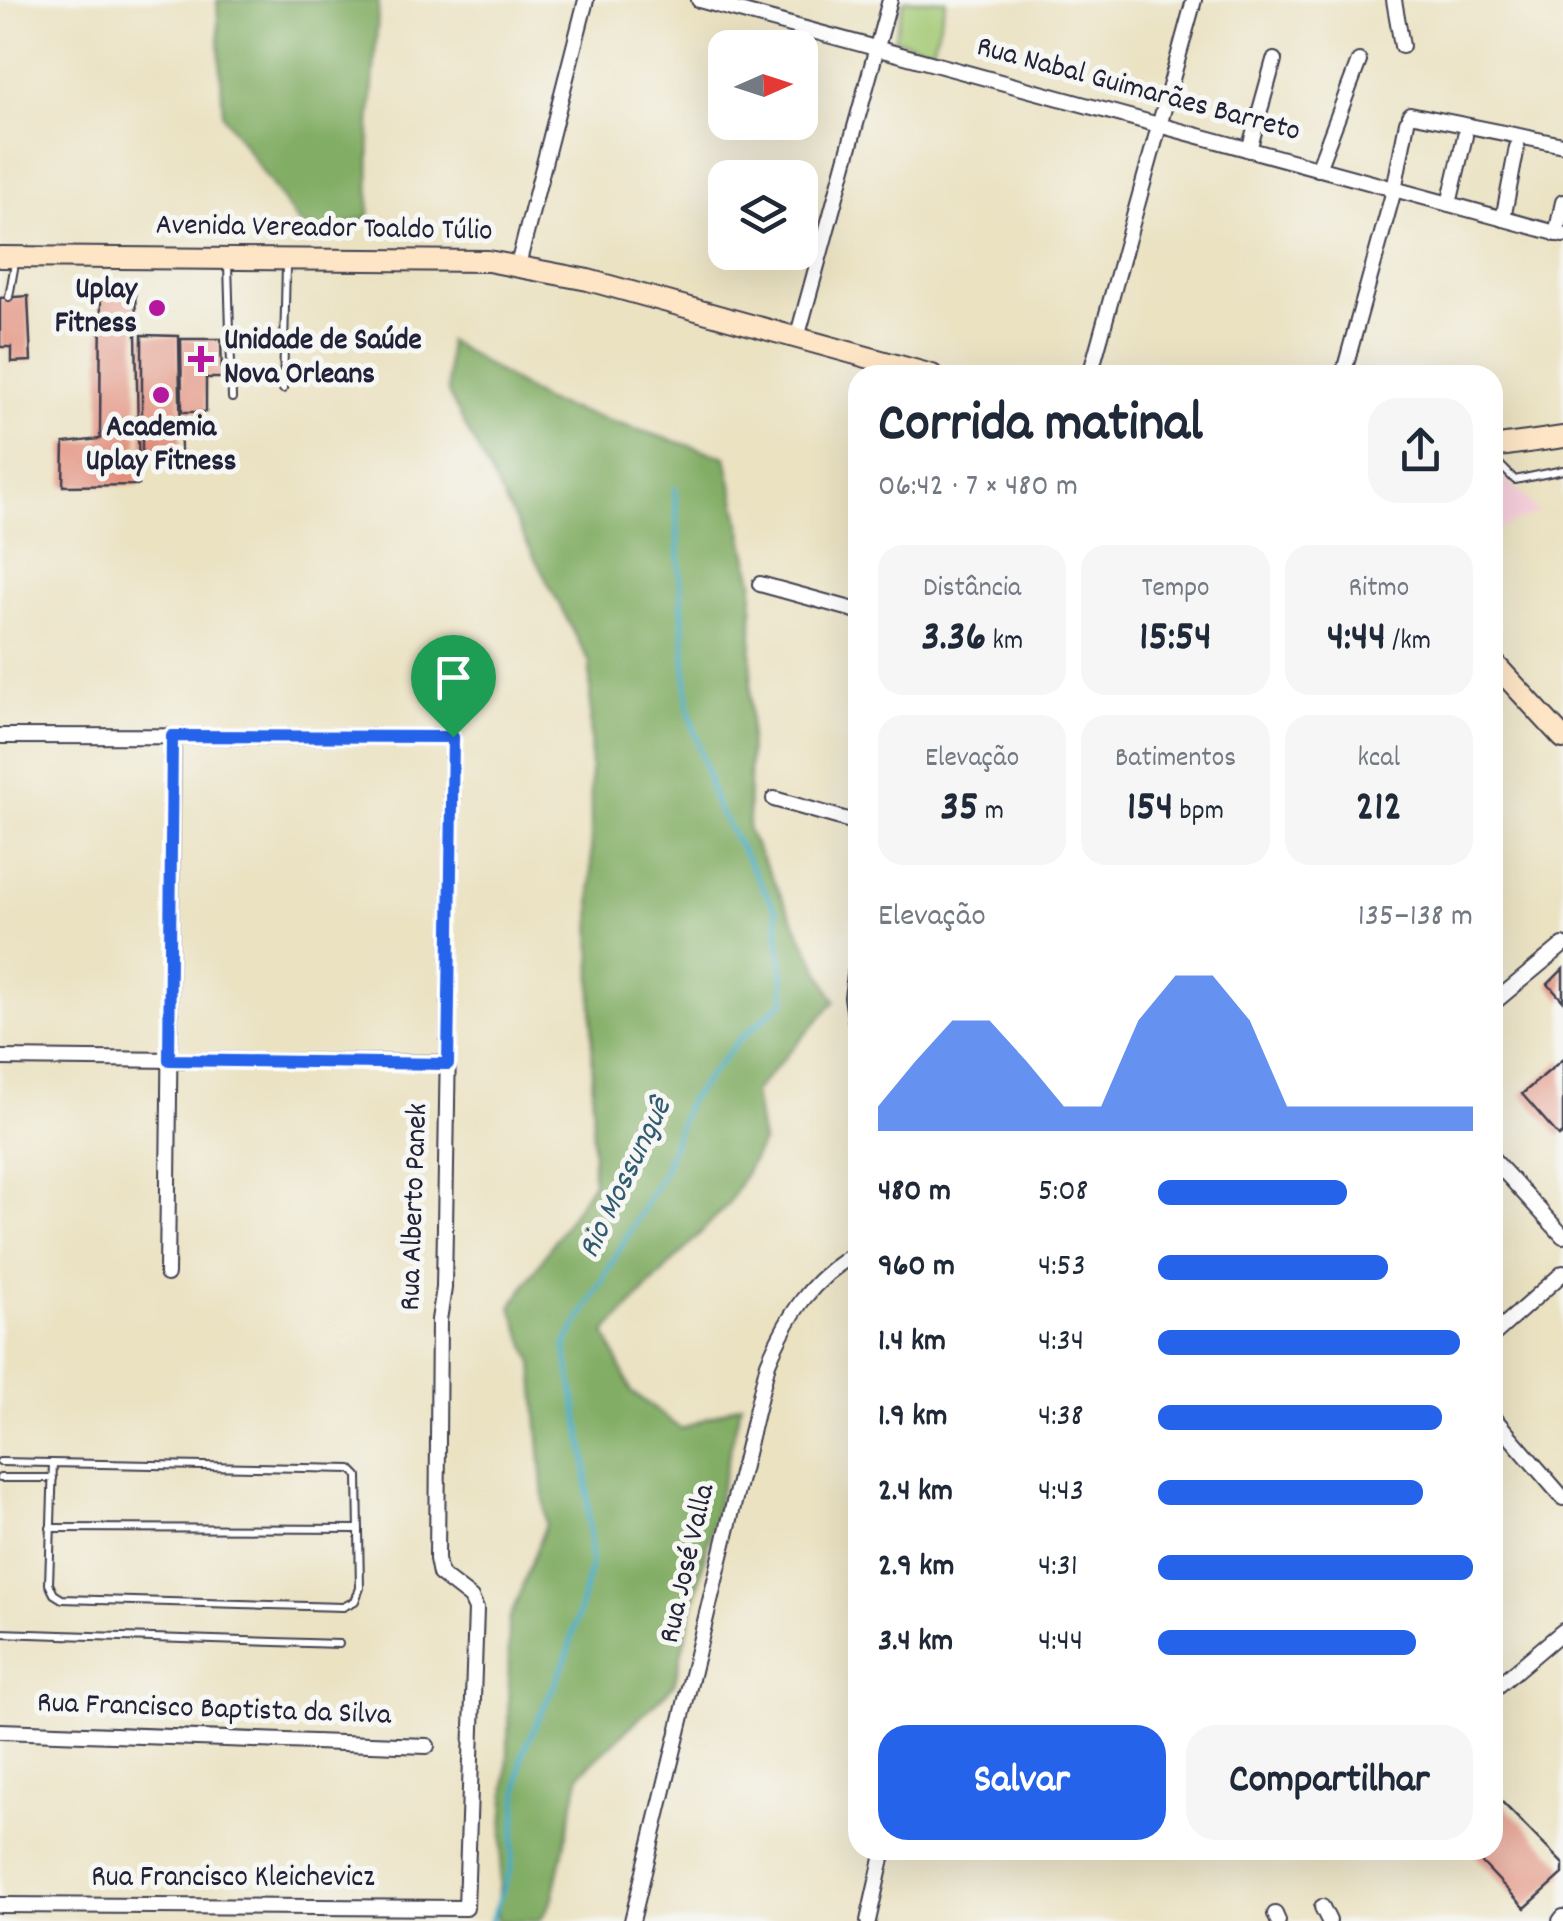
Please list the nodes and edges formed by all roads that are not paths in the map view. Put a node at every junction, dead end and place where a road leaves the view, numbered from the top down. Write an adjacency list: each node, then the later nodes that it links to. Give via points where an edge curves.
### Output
1 (586, 0): 24 (street)
2 (699, 0): 7 (street, Rua Nabal Guimarães Barreto)
3 (1194, 0): 10 (street)
4 (1394, 0): 6 (street)
5 (888, 3): 7 (street)
6 (1402, 46)
7 (877, 48): 10 (street, Rua Nabal Guimarães Barreto); 26 (street)
8 (1274, 60): 14 (street)
9 (1360, 61): 15 (street)
10 (1159, 126): 14 (street, Rua Nabal Guimarães Barreto); 28 (street)
11 (1466, 136): 18 (street)
12 (1563, 145): 16 (street, via 1409,118)
13 (1517, 147): 19 (street)
14 (1250, 150): 15 (street, Rua Nabal Guimarães Barreto)
15 (1318, 169): 16 (street, Rua Nabal Guimarães Barreto)
16 (1394, 190): 18 (street, Rua Nabal Guimarães Barreto); 29 (street)
17 (1563, 202): 20 (street)
18 (1449, 204): 19 (street, Rua Nabal Guimarães Barreto)
19 (1504, 219): 20 (street, Rua Nabal Guimarães Barreto)
20 (1560, 235)
21 (8, 257): 22 (main road, Avenida Vereador Toaldo Túlio); 25 (lane)
22 (228, 258): 23 (main road, Avenida Vereador Toaldo Túlio); 31 (lane)
23 (286, 258): 24 (main road, Avenida Vereador Toaldo Túlio); 30 (lane)
24 (518, 265): 26 (main road, Avenida Vereador Toaldo Túlio)
25 (8, 297)
26 (797, 338): 27 (main road, Avenida Vereador Toaldo Túlio)
27 (896, 365)
28 (1093, 365)
29 (1346, 365)
30 (283, 389)
31 (232, 398)
32 (1563, 436): 33 (main road)
33 (1503, 445)
34 (1503, 468): 35 (lane, via 1516,480)
35 (1563, 470)
36 (760, 584): 37 (street)
37 (848, 608)
38 (1503, 673): 41 (main road)
39 (0, 736): 40 (street)
40 (172, 736): 47 (street); 48 (street, Rua Alberto Panek, via 453,737)
41 (1563, 738)
42 (774, 800): 43 (street)
43 (848, 820)
44 (1563, 944): 45 (street)
45 (1503, 995)
46 (0, 1058): 47 (street)
47 (169, 1060): 48 (street); 53 (street)
48 (448, 1064): 71 (street, Rua Alberto Panek, via 437,1559 443,1578 476,1608)
49 (1503, 1170): 50 (street)
50 (1563, 1236)
51 (848, 1258): 73 (street, Rua José Valla, via 796,1304 768,1364)
52 (1563, 1273): 54 (street)
53 (167, 1274)
54 (1503, 1326)
55 (1503, 1429): 60 (street)
56 (0, 1462): 57 (lane)
57 (52, 1463): 59 (lane); 62 (lane, via 350,1468 358,1476)
58 (0, 1478): 59 (lane)
59 (52, 1478): 61 (lane)
60 (1563, 1498)
61 (50, 1528): 62 (lane); 62 (lane, via 49,1584 62,1599 343,1608 360,1588)
62 (359, 1529)
63 (1563, 1631): 66 (street)
64 (0, 1634): 65 (lane)
65 (339, 1644)
66 (1503, 1683)
67 (0, 1732): 68 (street, Rua Francisco Baptista da Silva)
68 (427, 1746)
69 (882, 1860): 74 (street)
70 (0, 1906): 72 (street, Rua Francisco Kleichevicz)
71 (466, 1908): 72 (street, Rua Francisco Kleichevicz)
72 (436, 1915)
73 (632, 1921)
74 (868, 1921)

